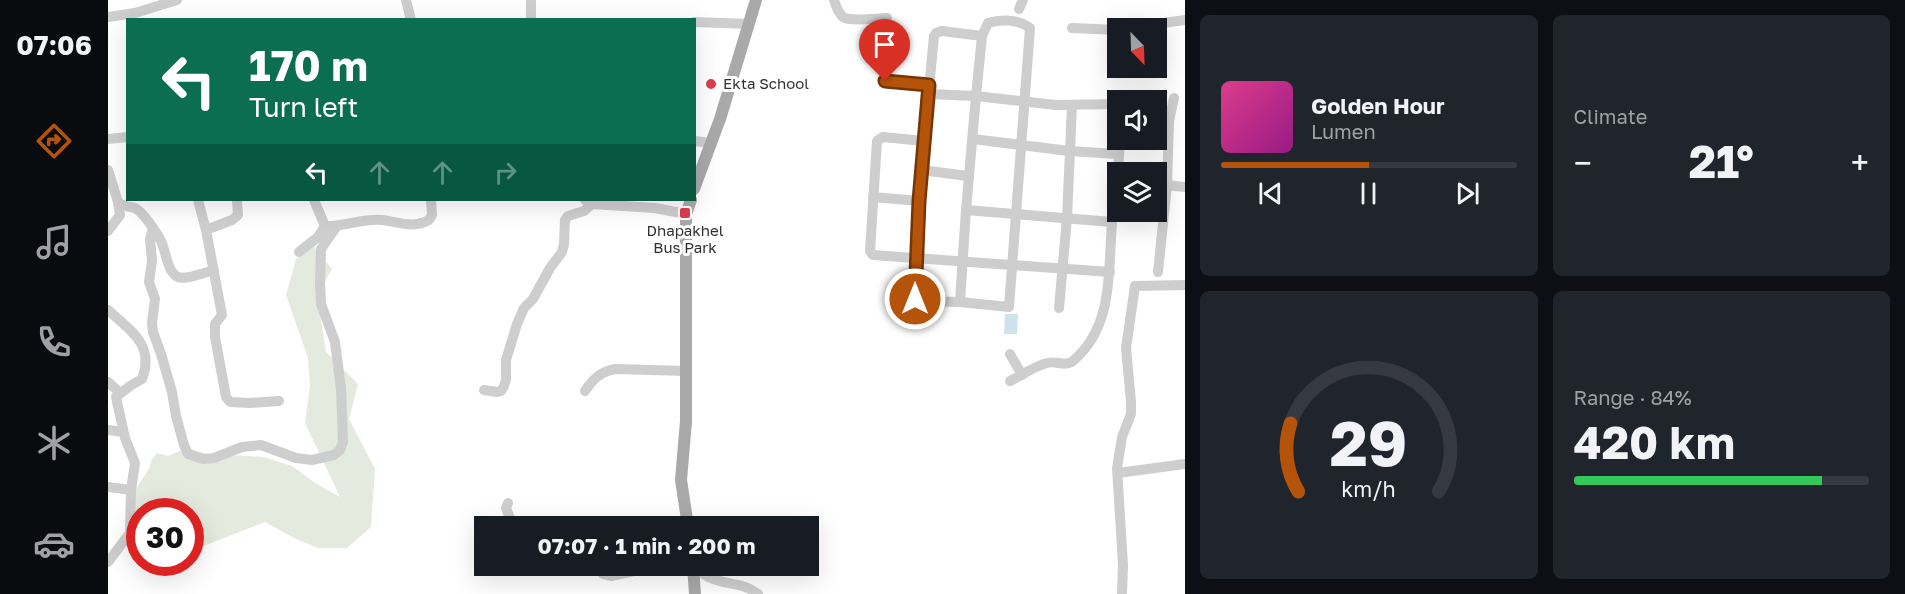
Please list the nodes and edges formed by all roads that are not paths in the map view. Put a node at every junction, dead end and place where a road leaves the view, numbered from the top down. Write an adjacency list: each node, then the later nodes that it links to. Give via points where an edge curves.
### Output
1 (177, 0): 6 (street)
2 (406, 0): 7 (street)
3 (531, 0): 8 (street)
4 (756, 0): 13 (main road)
5 (834, 0): 9 (street, via 838,11 848,19)
6 (108, 17)
7 (410, 18)
8 (531, 18)
9 (887, 18)
10 (1185, 20): 12 (street)
11 (696, 22): 13 (street)
12 (1167, 23)
13 (749, 24): 30 (main road)
14 (1072, 28): 15 (street)
15 (1107, 30)
16 (982, 36): 18 (street, via 936,33); 19 (street); 21 (street, via 987,23 992,21 1011,20 1030,28)
17 (885, 81): 18 (street)
18 (928, 89): 19 (street); 29 (street)
19 (976, 96): 21 (street); 27 (street)
20 (1174, 98): 24 (street)
21 (1025, 101): 23 (street); 31 (street)
22 (1107, 104): 23 (street)
23 (1072, 105): 33 (street)
24 (1169, 121): 36 (street)
25 (126, 137): 26 (street)
26 (108, 139)
27 (973, 139): 31 (street); 39 (street)
28 (696, 141): 30 (street)
29 (924, 141): 38 (street); 44 (street, via 879,139)
30 (711, 143): 40 (main road)
31 (1022, 145): 33 (street); 54 (street)
32 (1119, 150): 34 (street)
33 (1069, 151): 34 (street); 55 (street)
34 (1118, 154): 35 (street)
35 (1118, 162)
36 (1164, 162)
37 (108, 170): 43 (street)
38 (921, 170): 39 (street); 50 (street)
39 (968, 176): 52 (street)
40 (696, 184)
41 (1167, 185): 42 (street)
42 (1185, 187)
43 (114, 195): 61 (street, via 122,205 139,211); 63 (street, via 120,215)
44 (873, 196): 50 (street); 65 (street, via 871,254)
45 (198, 201): 62 (street)
46 (237, 201): 62 (street, via 238,215)
47 (314, 201): 59 (street)
48 (431, 201): 60 (street, via 429,220 414,226 371,220)
49 (691, 201): 53 (main road)
50 (919, 201): 65 (street)
51 (588, 202): 53 (street); 81 (street, via 584,211 565,220 562,252 524,308 506,360 504,386 497,392)
52 (966, 210): 54 (street); 66 (street)
53 (686, 214): 77 (main road)
54 (1016, 214): 55 (street); 67 (street)
55 (1067, 218): 56 (street); 68 (street)
56 (1107, 222)
57 (1112, 222): 70 (street)
58 (1160, 222): 71 (street)
59 (325, 226): 60 (street); 64 (street)
60 (337, 226): 61 (street, via 321,249 320,283 321,304 335,342 343,442 333,455 312,460 261,445 242,447 214,458 188,454 153,332 156,304 149,282)
61 (153, 228): 69 (street, via 176,277)
62 (206, 230): 69 (street)
63 (108, 231)
64 (299, 252)
65 (915, 257): 66 (street); 73 (street, via 915,299)
66 (963, 261): 67 (street); 73 (street)
67 (1011, 265): 68 (street); 73 (street, via 1009,307)
68 (1062, 269): 70 (street); 74 (street)
69 (214, 270): 84 (street, via 222,315 215,324 215,337 226,397 230,402)
70 (1110, 272): 78 (street, via 1100,324 1081,352 1068,364 1047,363)
71 (1158, 272)
72 (1185, 285): 88 (street, via 1136,286 1126,348 1131,414 1122,437)
73 (960, 302)
74 (1059, 309)
75 (108, 310): 83 (street, via 138,338 147,356 142,379)
76 (1010, 354): 78 (street)
77 (686, 371): 82 (street, via 615,369 597,376); 93 (main road, via 681,480)
78 (1022, 375): 79 (street)
79 (1010, 381)
80 (108, 382): 83 (street)
81 (484, 390)
82 (585, 391)
83 (120, 393): 86 (street, via 116,398)
84 (279, 401)
85 (108, 430): 86 (street)
86 (123, 432): 90 (street, via 135,463)
87 (1185, 464): 88 (street)
88 (1118, 473): 99 (street)
89 (108, 487): 90 (street)
90 (131, 490): 94 (street, via 130,533)
91 (508, 502): 92 (street)
92 (509, 516)
93 (686, 516)
94 (108, 562)
95 (694, 576): 97 (main road)
96 (707, 576): 98 (street, via 751,588)
97 (695, 594)
98 (758, 594)
99 (1122, 594)

